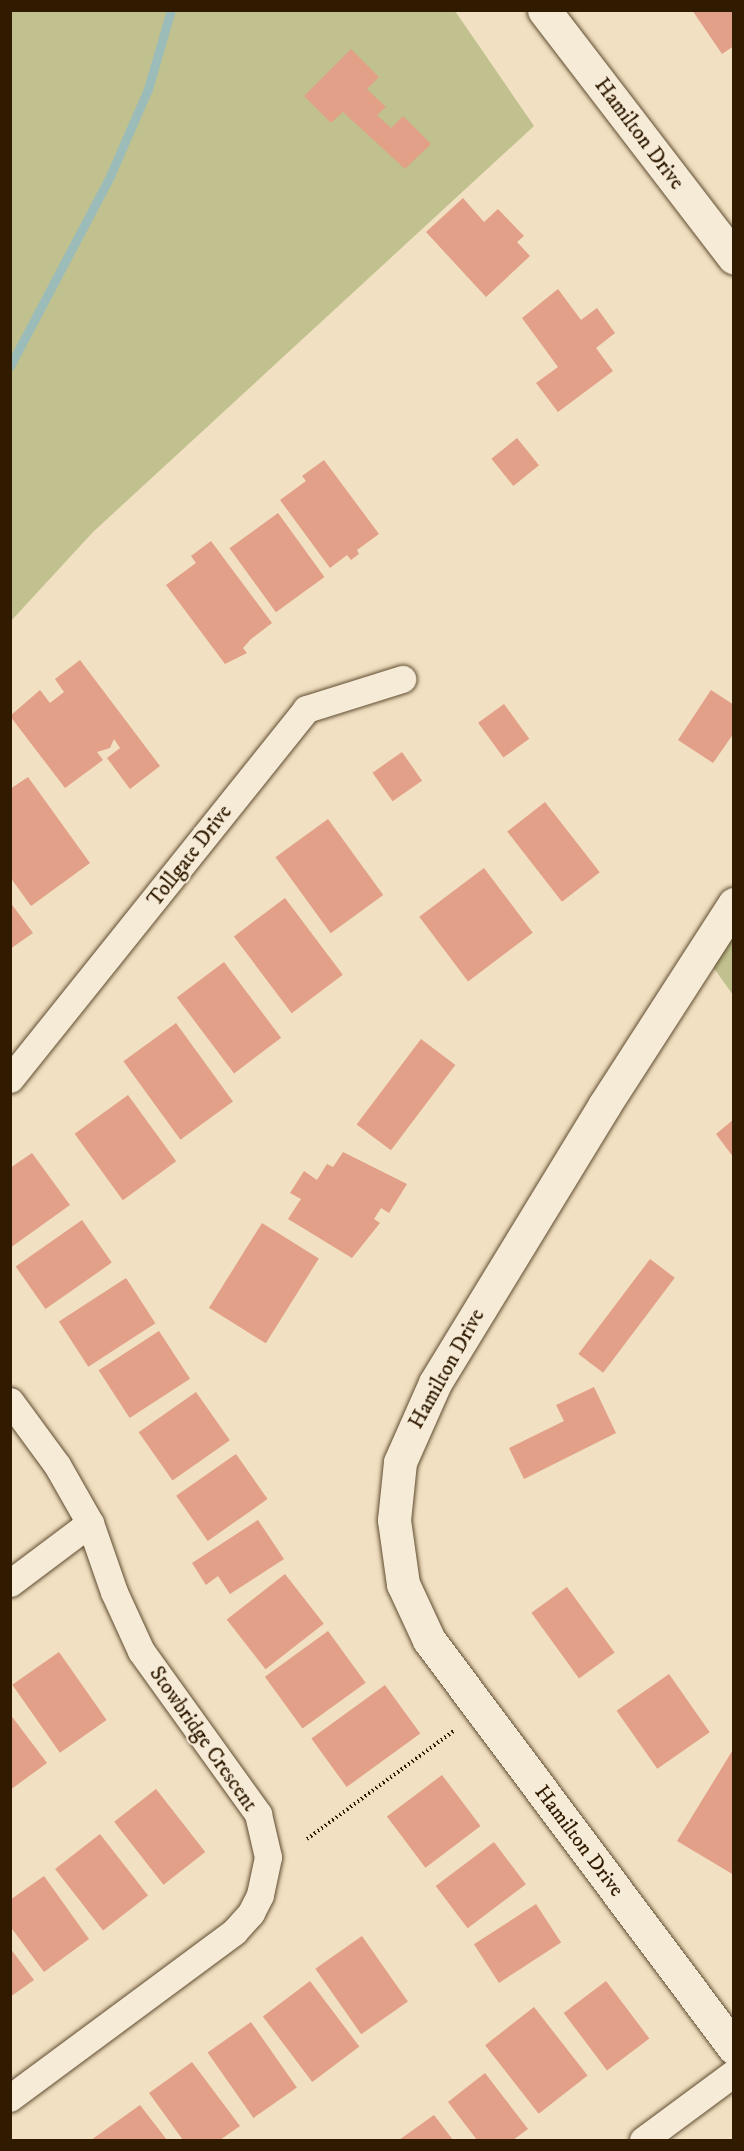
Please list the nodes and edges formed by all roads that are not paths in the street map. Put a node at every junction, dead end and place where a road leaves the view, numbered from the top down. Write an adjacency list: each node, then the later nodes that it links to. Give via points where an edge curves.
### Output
1 (544, 10): 2 (street, Hamilton Drive)
2 (734, 258)
3 (402, 679): 5 (street, Tollgate Drive, via 306,709)
4 (734, 904): 9 (street, Hamilton Drive, via 604,1106 435,1383 400,1462 394,1520 403,1584 429,1640)
5 (10, 1079)
6 (10, 1401): 7 (street, Stowbridge Crescent, via 57,1465)
7 (90, 1523): 8 (street); 11 (street, Stowbridge Crescent, via 114,1592 141,1651 258,1815 268,1857 267,1875 251,1913 234,1932)
8 (10, 1583)
9 (734, 2048)
10 (734, 2073): 12 (street)
11 (10, 2098)
12 (643, 2140)

